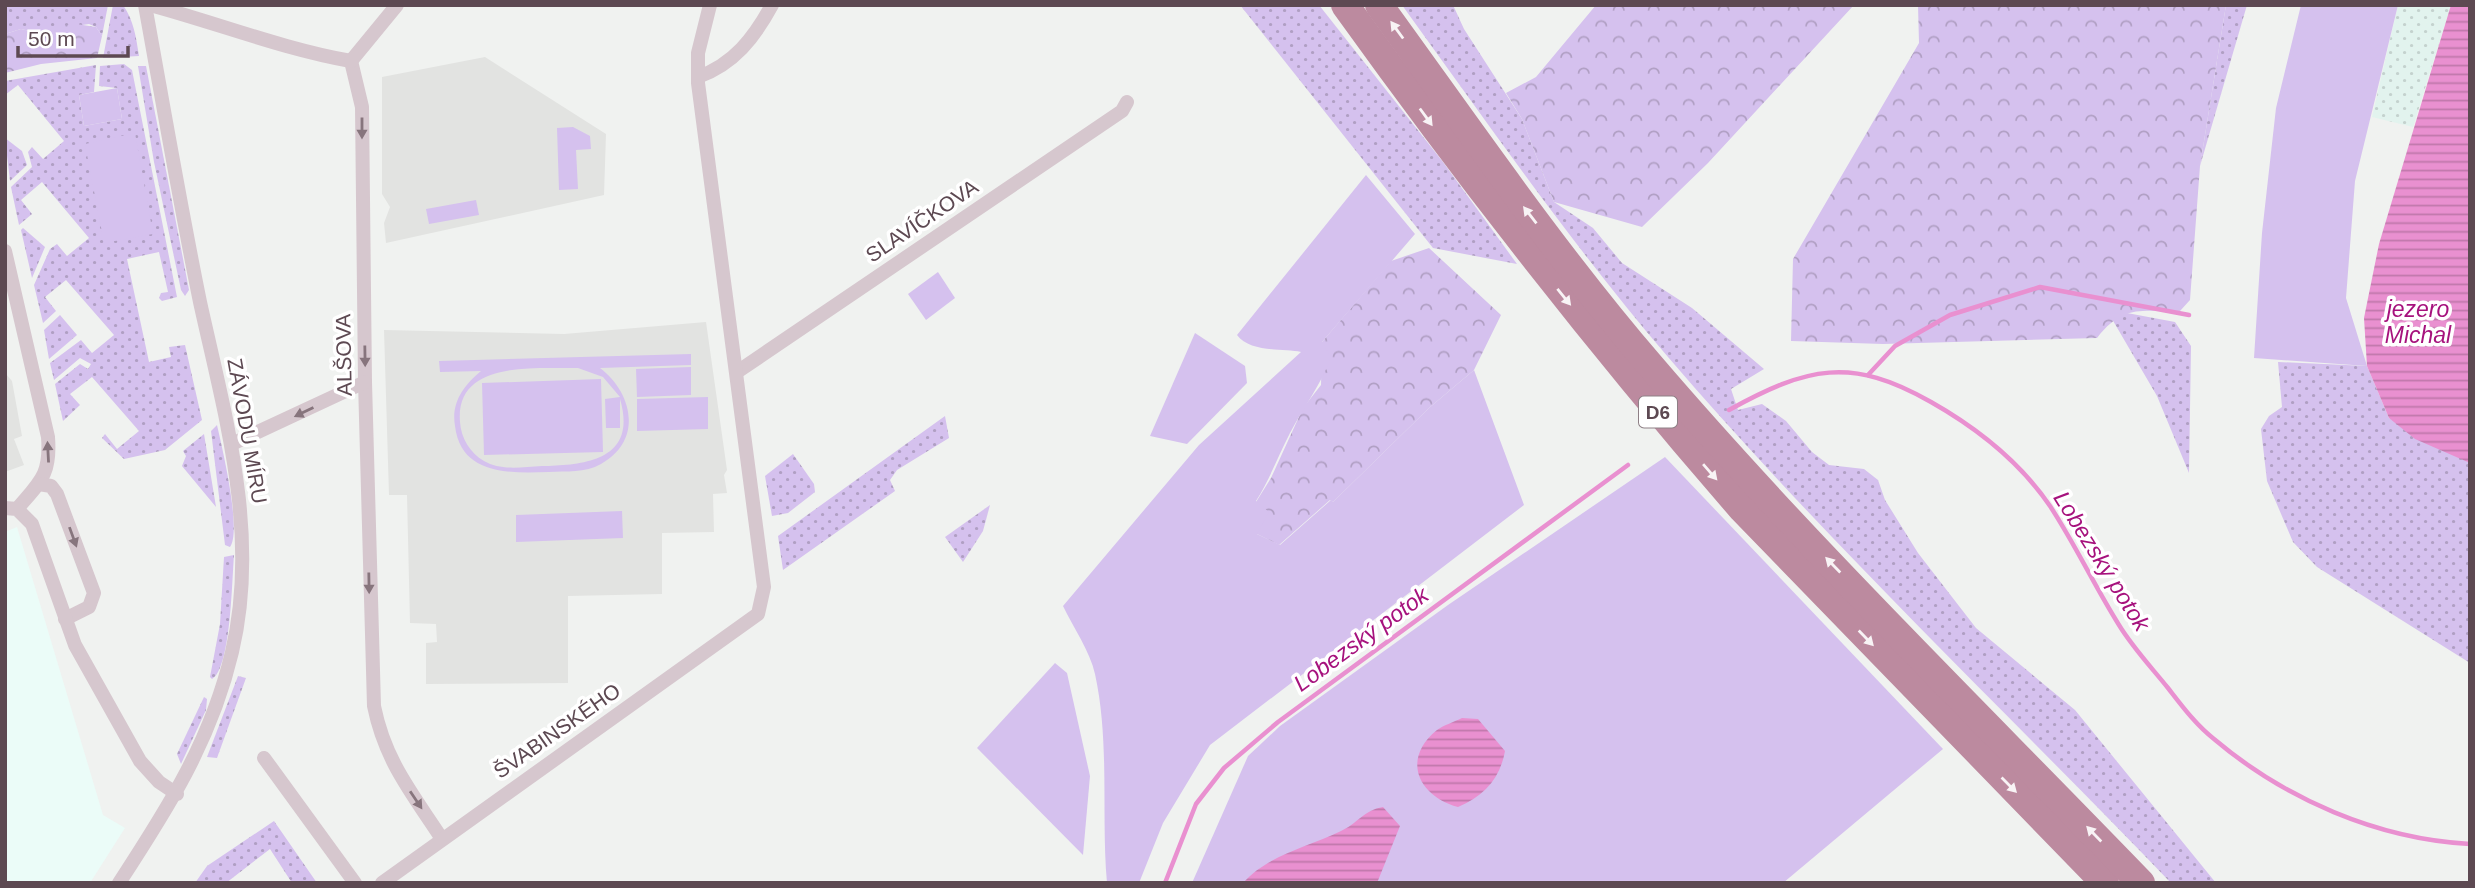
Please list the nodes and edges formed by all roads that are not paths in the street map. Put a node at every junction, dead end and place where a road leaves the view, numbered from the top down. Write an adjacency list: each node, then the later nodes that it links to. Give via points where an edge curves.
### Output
1 (145, 5): 14 (street, ZÁVODU MÍRU)
2 (150, 5): 8 (street, via 314,55)
3 (397, 5): 8 (street)
4 (710, 5): 9 (street, via 698,53)
5 (772, 5): 9 (street, via 736,57)
6 (1345, 5): 24 (highway, D6, one-way to 24, via 1504,222 1706,468)
7 (1379, 5): 25 (highway, D6, one-way to 7, via 1772,501 1649,364 1524,206)
8 (351, 61): 13 (street, ALŠOVA, one-way to 13, via 362,107)
9 (698, 76): 12 (street)
10 (1127, 102): 12 (street, SLAVÍČKOVA, via 1122,111)
11 (5, 251): 15 (street, one-way to 11, via 50,462 48,438)
12 (737, 372): 20 (street, ŠVABINSKÉHO, via 764,587 758,614)
13 (365, 382): 14 (street, one-way to 14); 20 (street, ALŠOVA, one-way to 20, via 374,706 380,738 391,761)
14 (232, 444): 19 (street, ZÁVODU MÍRU, via 239,491 240,603 233,650 210,724)
15 (39, 484): 16 (street); 17 (street, one-way to 17, via 51,486 57,494 93,593 89,607)
16 (11, 508): 17 (street, via 32,524)
17 (65, 619): 19 (street, via 140,761)
18 (264, 758): 22 (street)
19 (177, 794): 21 (street, ZÁVODU MÍRU)
20 (442, 839): 23 (street, ŠVABINSKÉHO)
21 (119, 883)
22 (355, 883)
23 (382, 883)
24 (2105, 883)
25 (2141, 883)

